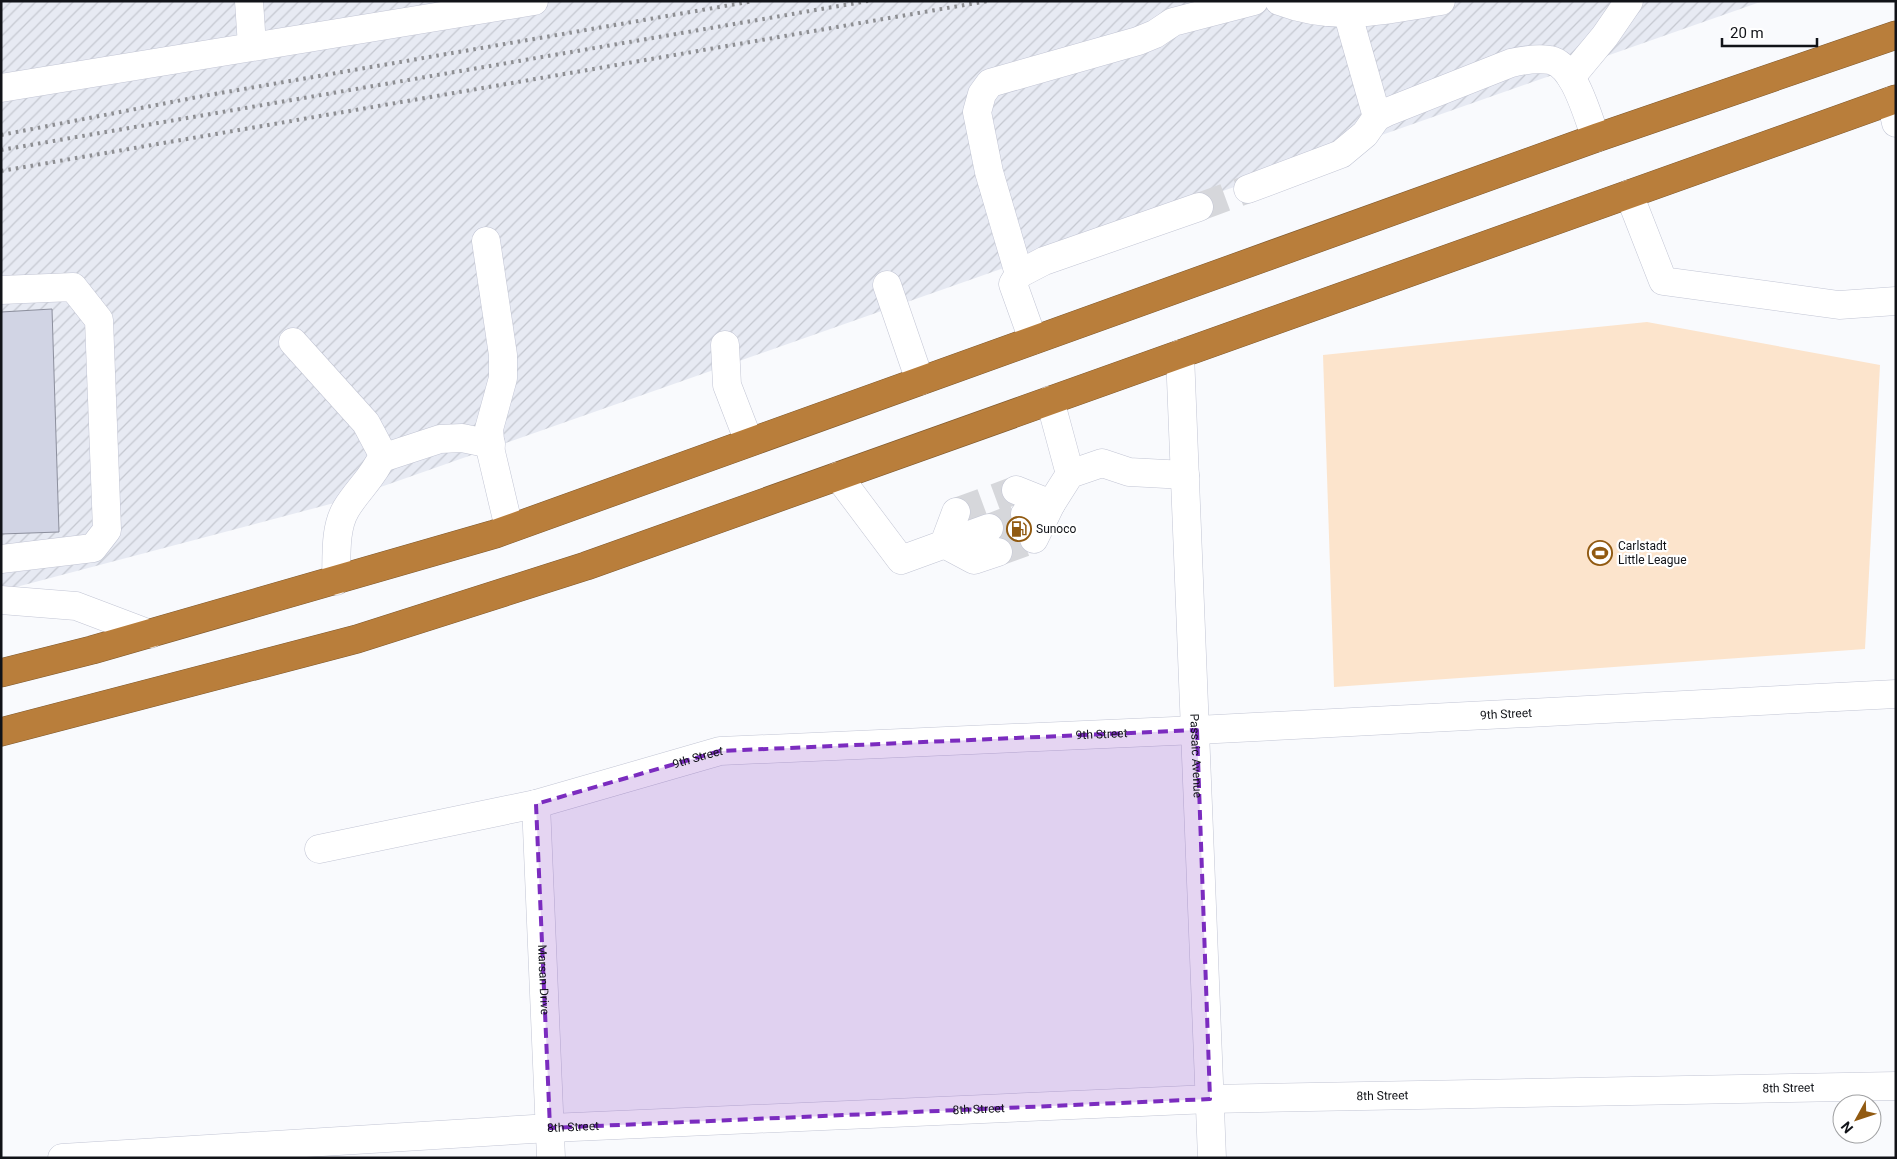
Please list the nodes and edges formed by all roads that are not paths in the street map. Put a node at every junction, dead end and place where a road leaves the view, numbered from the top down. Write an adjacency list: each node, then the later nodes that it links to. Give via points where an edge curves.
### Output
1 (250, 1): 9 (street)
2 (534, 1): 9 (street)
3 (1254, 1): 19 (street, via 1173,22 1138,40 990,84 982,94 977,112 989,172)
4 (1279, 1): 7 (street, via 1314,11)
5 (1441, 1): 7 (street)
6 (1629, 1): 10 (street)
7 (1348, 15): 13 (street)
8 (1896, 35): 14 (highway)
9 (252, 46): 11 (street)
10 (1571, 76): 13 (street, via 1552,60 1511,63); 14 (street)
11 (1, 88)
12 (1894, 108): 16 (highway)
13 (1377, 117): 15 (street, via 1365,134 1341,154)
14 (1596, 138): 23 (highway)
15 (1248, 189)
16 (1629, 194): 22 (street, via 1663,281 1839,305); 26 (highway)
17 (1199, 207): 19 (street, via 1044,261)
18 (486, 241): 30 (street, via 503,355 503,378 489,429)
19 (1019, 274): 23 (street, via 1013,284)
20 (887, 285): 27 (street)
21 (1, 290): 40 (street, via 73,286 99,320 107,530 93,548)
22 (1896, 300)
23 (1033, 340): 27 (highway)
24 (293, 342): 31 (street, via 366,423 379,443)
25 (725, 345): 29 (street, via 727,384)
26 (1180, 354): 28 (highway); 34 (street, Passaic Avenue)
27 (920, 380): 29 (highway)
28 (1050, 400): 32 (street); 33 (highway)
29 (748, 442): 37 (highway)
30 (491, 444): 31 (street, via 462,438 440,439); 37 (street)
31 (382, 458): 41 (street, via 377,470 346,509 339,528)
32 (1070, 474): 34 (street, via 1102,463 1129,472); 36 (street, via 1051,504)
33 (838, 476): 39 (street, via 901,560); 47 (highway, via 586,566 357,639)
34 (1185, 476): 46 (street, Passaic Avenue)
35 (956, 512): 39 (street)
36 (1025, 514)
37 (509, 528): 41 (highway)
38 (993, 540): 39 (street)
39 (944, 544)
40 (1, 559)
41 (336, 581): 43 (highway)
42 (1, 600): 43 (street, via 76,606)
43 (150, 634): 44 (highway)
44 (1, 674)
45 (1896, 694): 46 (street, 9th Street)
46 (1197, 730): 48 (street, 9th Street, via 720,751); 51 (street, Passaic Avenue)
47 (1, 732)
48 (536, 804): 49 (street, 9th Street); 52 (street, Marsan Drive)
49 (319, 849)
50 (1896, 1086): 51 (street, 8th Street)
51 (1210, 1099): 52 (street, 8th Street); 55 (street, Passaic Avenue)
52 (550, 1128): 53 (street, 8th Street); 54 (street, Marsan Drive)
53 (62, 1158)
54 (551, 1158)
55 (1212, 1158)

